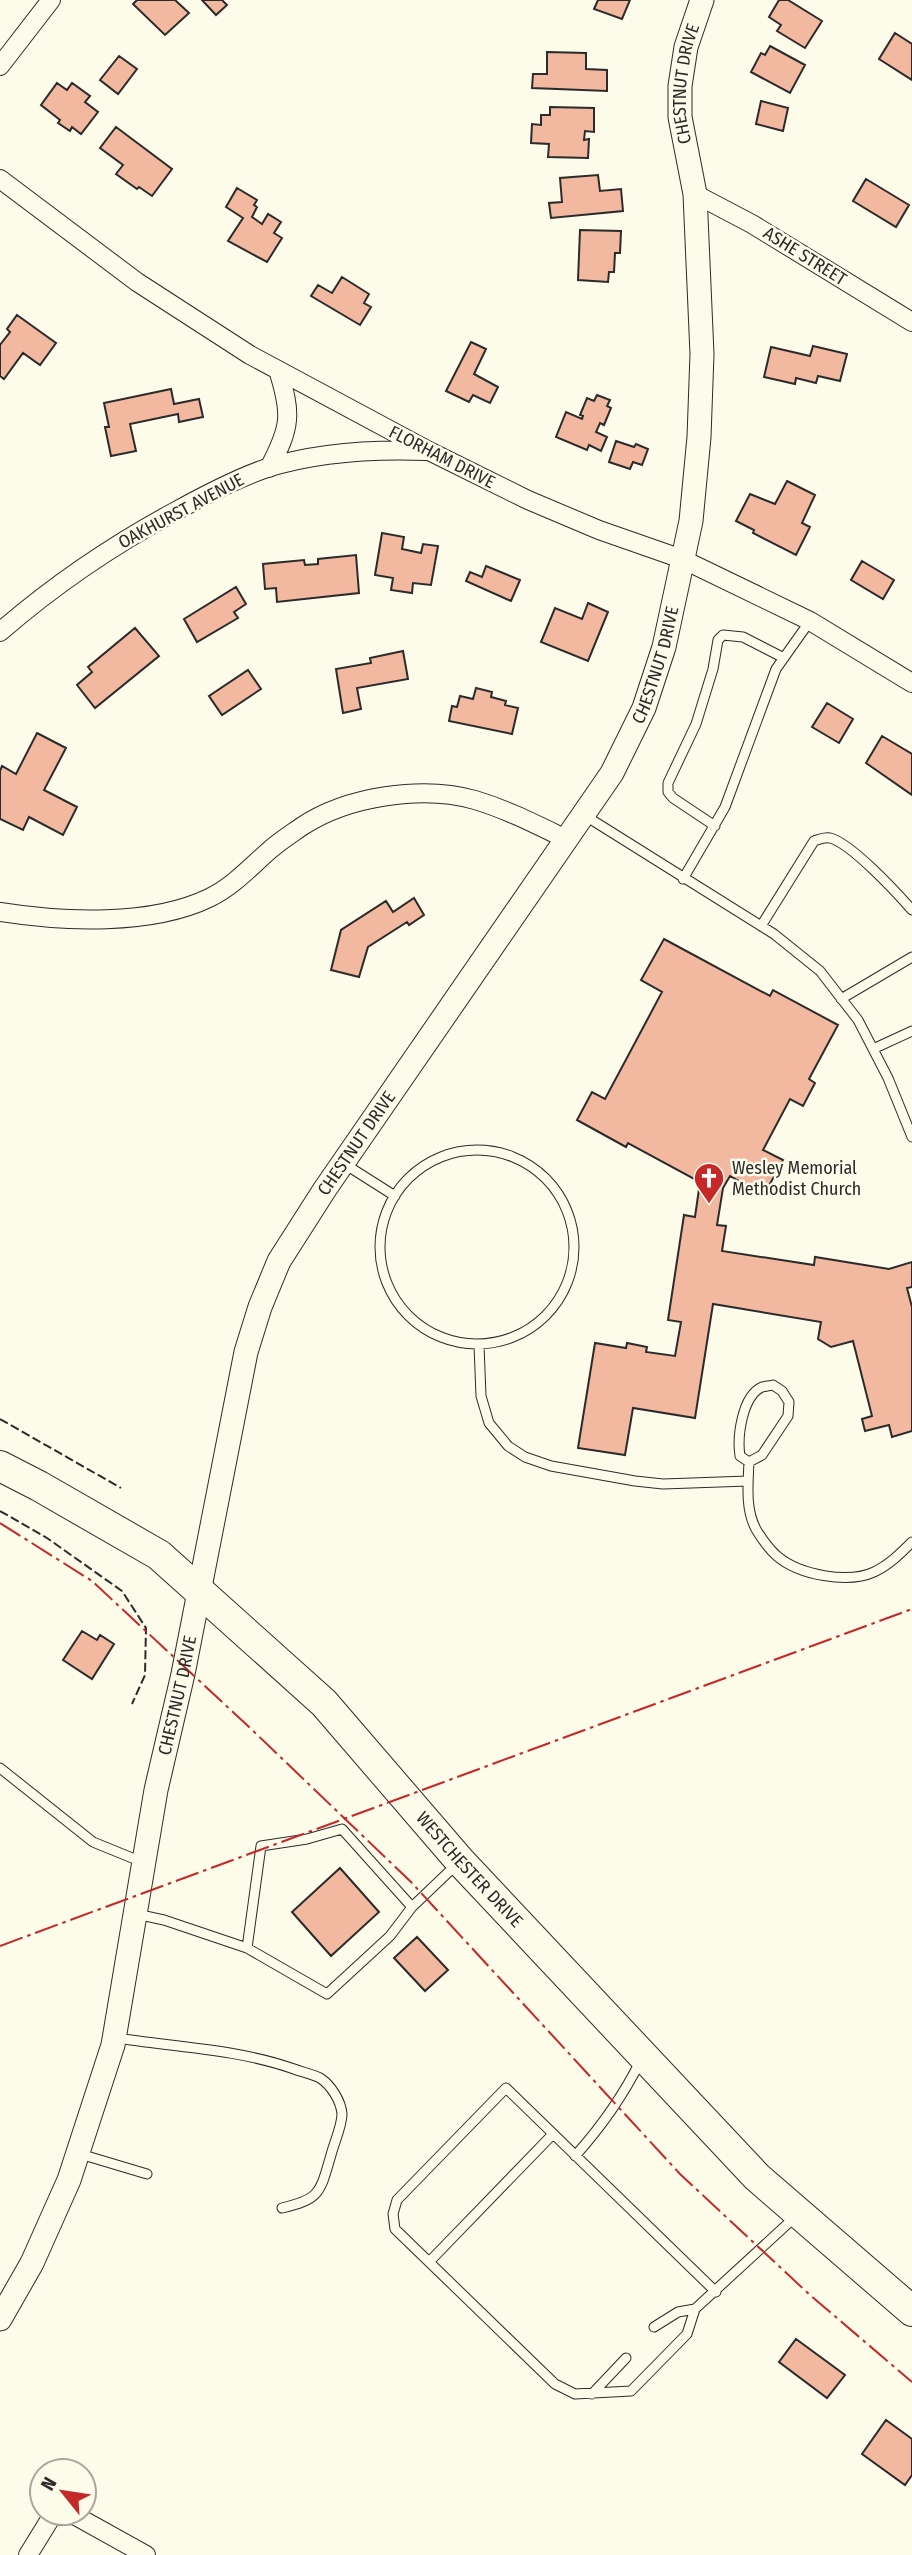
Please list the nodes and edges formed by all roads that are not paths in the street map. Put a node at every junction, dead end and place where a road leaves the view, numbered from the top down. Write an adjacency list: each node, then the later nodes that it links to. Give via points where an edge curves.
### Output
1 (51, 0): 3 (street)
2 (702, 0): 5 (street, CHESTNUT DRIVE, via 686,47 680,86 680,117)
3 (0, 66)
4 (0, 179): 7 (street, FLORHAM DRIVE, via 137,282)
5 (695, 194): 6 (street, ASHE STREET); 10 (street, CHESTNUT DRIVE, via 702,354 692,509)
6 (912, 323)
7 (278, 370): 8 (street, FLORHAM DRIVE); 9 (street, via 289,416)
8 (429, 451): 9 (street, OAKHURST AVENUE, via 382,450); 10 (street, FLORHAM DRIVE, via 528,500)
9 (269, 468): 12 (street, OAKHURST AVENUE, via 225,484 123,540)
10 (682, 559): 11 (street, FLORHAM DRIVE); 15 (street, CHESTNUT DRIVE, via 664,647 644,708 612,773)
11 (810, 621): 13 (lane); 14 (street, FLORHAM DRIVE)
12 (0, 632)
13 (784, 658): 16 (lane); 16 (lane, via 743,637 723,635 718,640 696,724 668,783 668,792)
14 (912, 683)
15 (584, 816): 17 (street, CHESTNUT DRIVE); 18 (lane)
16 (715, 826): 18 (lane)
17 (568, 840): 20 (street, via 472,799 424,793 382,797 342,807 306,825 272,848 239,880 170,913 129,919); 27 (street, CHESTNUT DRIVE)
18 (683, 879): 21 (lane)
19 (912, 910): 21 (lane, via 859,856 833,839 822,838 814,841)
20 (0, 912)
21 (761, 926): 23 (lane, via 812,964)
22 (912, 957): 23 (lane)
23 (841, 999): 25 (lane)
24 (912, 1031): 25 (lane)
25 (873, 1048): 26 (lane)
26 (912, 1137)
27 (344, 1163): 28 (lane); 34 (street, CHESTNUT DRIVE, via 279,1261 260,1307 246,1352)
28 (395, 1196): 29 (lane, via 384,1217 379,1248 384,1278 398,1306 420,1328 448,1341); 29 (lane, via 421,1167 449,1154 479,1149 532,1166 562,1199 573,1230 568,1284 540,1321 512,1339)
29 (479, 1345): 32 (lane, via 481,1396 489,1423 508,1446 525,1457 635,1481)
30 (749, 1462): 30 (lane, via 762,1455 788,1416 789,1402 773,1385 761,1387 745,1410 738,1447 740,1456); 32 (lane)
31 (0, 1466): 34 (main road, WESTCHESTER DRIVE, via 159,1555)
32 (748, 1482): 33 (lane, via 755,1529 778,1557 810,1573 846,1578 874,1572)
33 (912, 1542)
34 (200, 1591): 36 (main road, WESTCHESTER DRIVE, via 324,1703); 37 (street, CHESTNUT DRIVE)
35 (0, 1768): 37 (lane, via 93,1842)
36 (460, 1861): 38 (lane); 42 (main road, WESTCHESTER DRIVE)
37 (144, 1863): 39 (street, CHESTNUT DRIVE)
38 (412, 1907): 40 (lane, via 390,1936 327,1994); 40 (lane, via 342,1829 261,1846)
39 (135, 1913): 40 (lane); 41 (street, CHESTNUT DRIVE)
40 (247, 1948)
41 (114, 2038): 44 (street, CHESTNUT DRIVE); 47 (lane, via 206,2048 273,2062 328,2085 342,2115 323,2182 315,2197)
42 (643, 2056): 45 (lane, via 623,2095); 48 (main road, WESTCHESTER DRIVE, via 757,2177)
43 (553, 2134): 45 (lane); 49 (lane); 49 (lane, via 506,2088 397,2200 395,2230)
44 (79, 2154): 46 (lane); 53 (street, CHESTNUT DRIVE, via 32,2263)
45 (575, 2156): 50 (lane)
46 (147, 2174)
47 (282, 2208)
48 (799, 2213): 50 (lane); 52 (main road, WESTCHESTER DRIVE)
49 (429, 2262): 56 (lane, via 555,2384 575,2394)
50 (716, 2292): 51 (lane)
51 (695, 2309): 54 (lane, via 678,2312); 56 (lane, via 687,2334 631,2391)
52 (912, 2311)
53 (0, 2319)
54 (654, 2327)
55 (626, 2358): 56 (lane)
56 (592, 2394)
57 (28, 2555): 58 (street, via 52,2516 74,2515)
58 (146, 2555)

